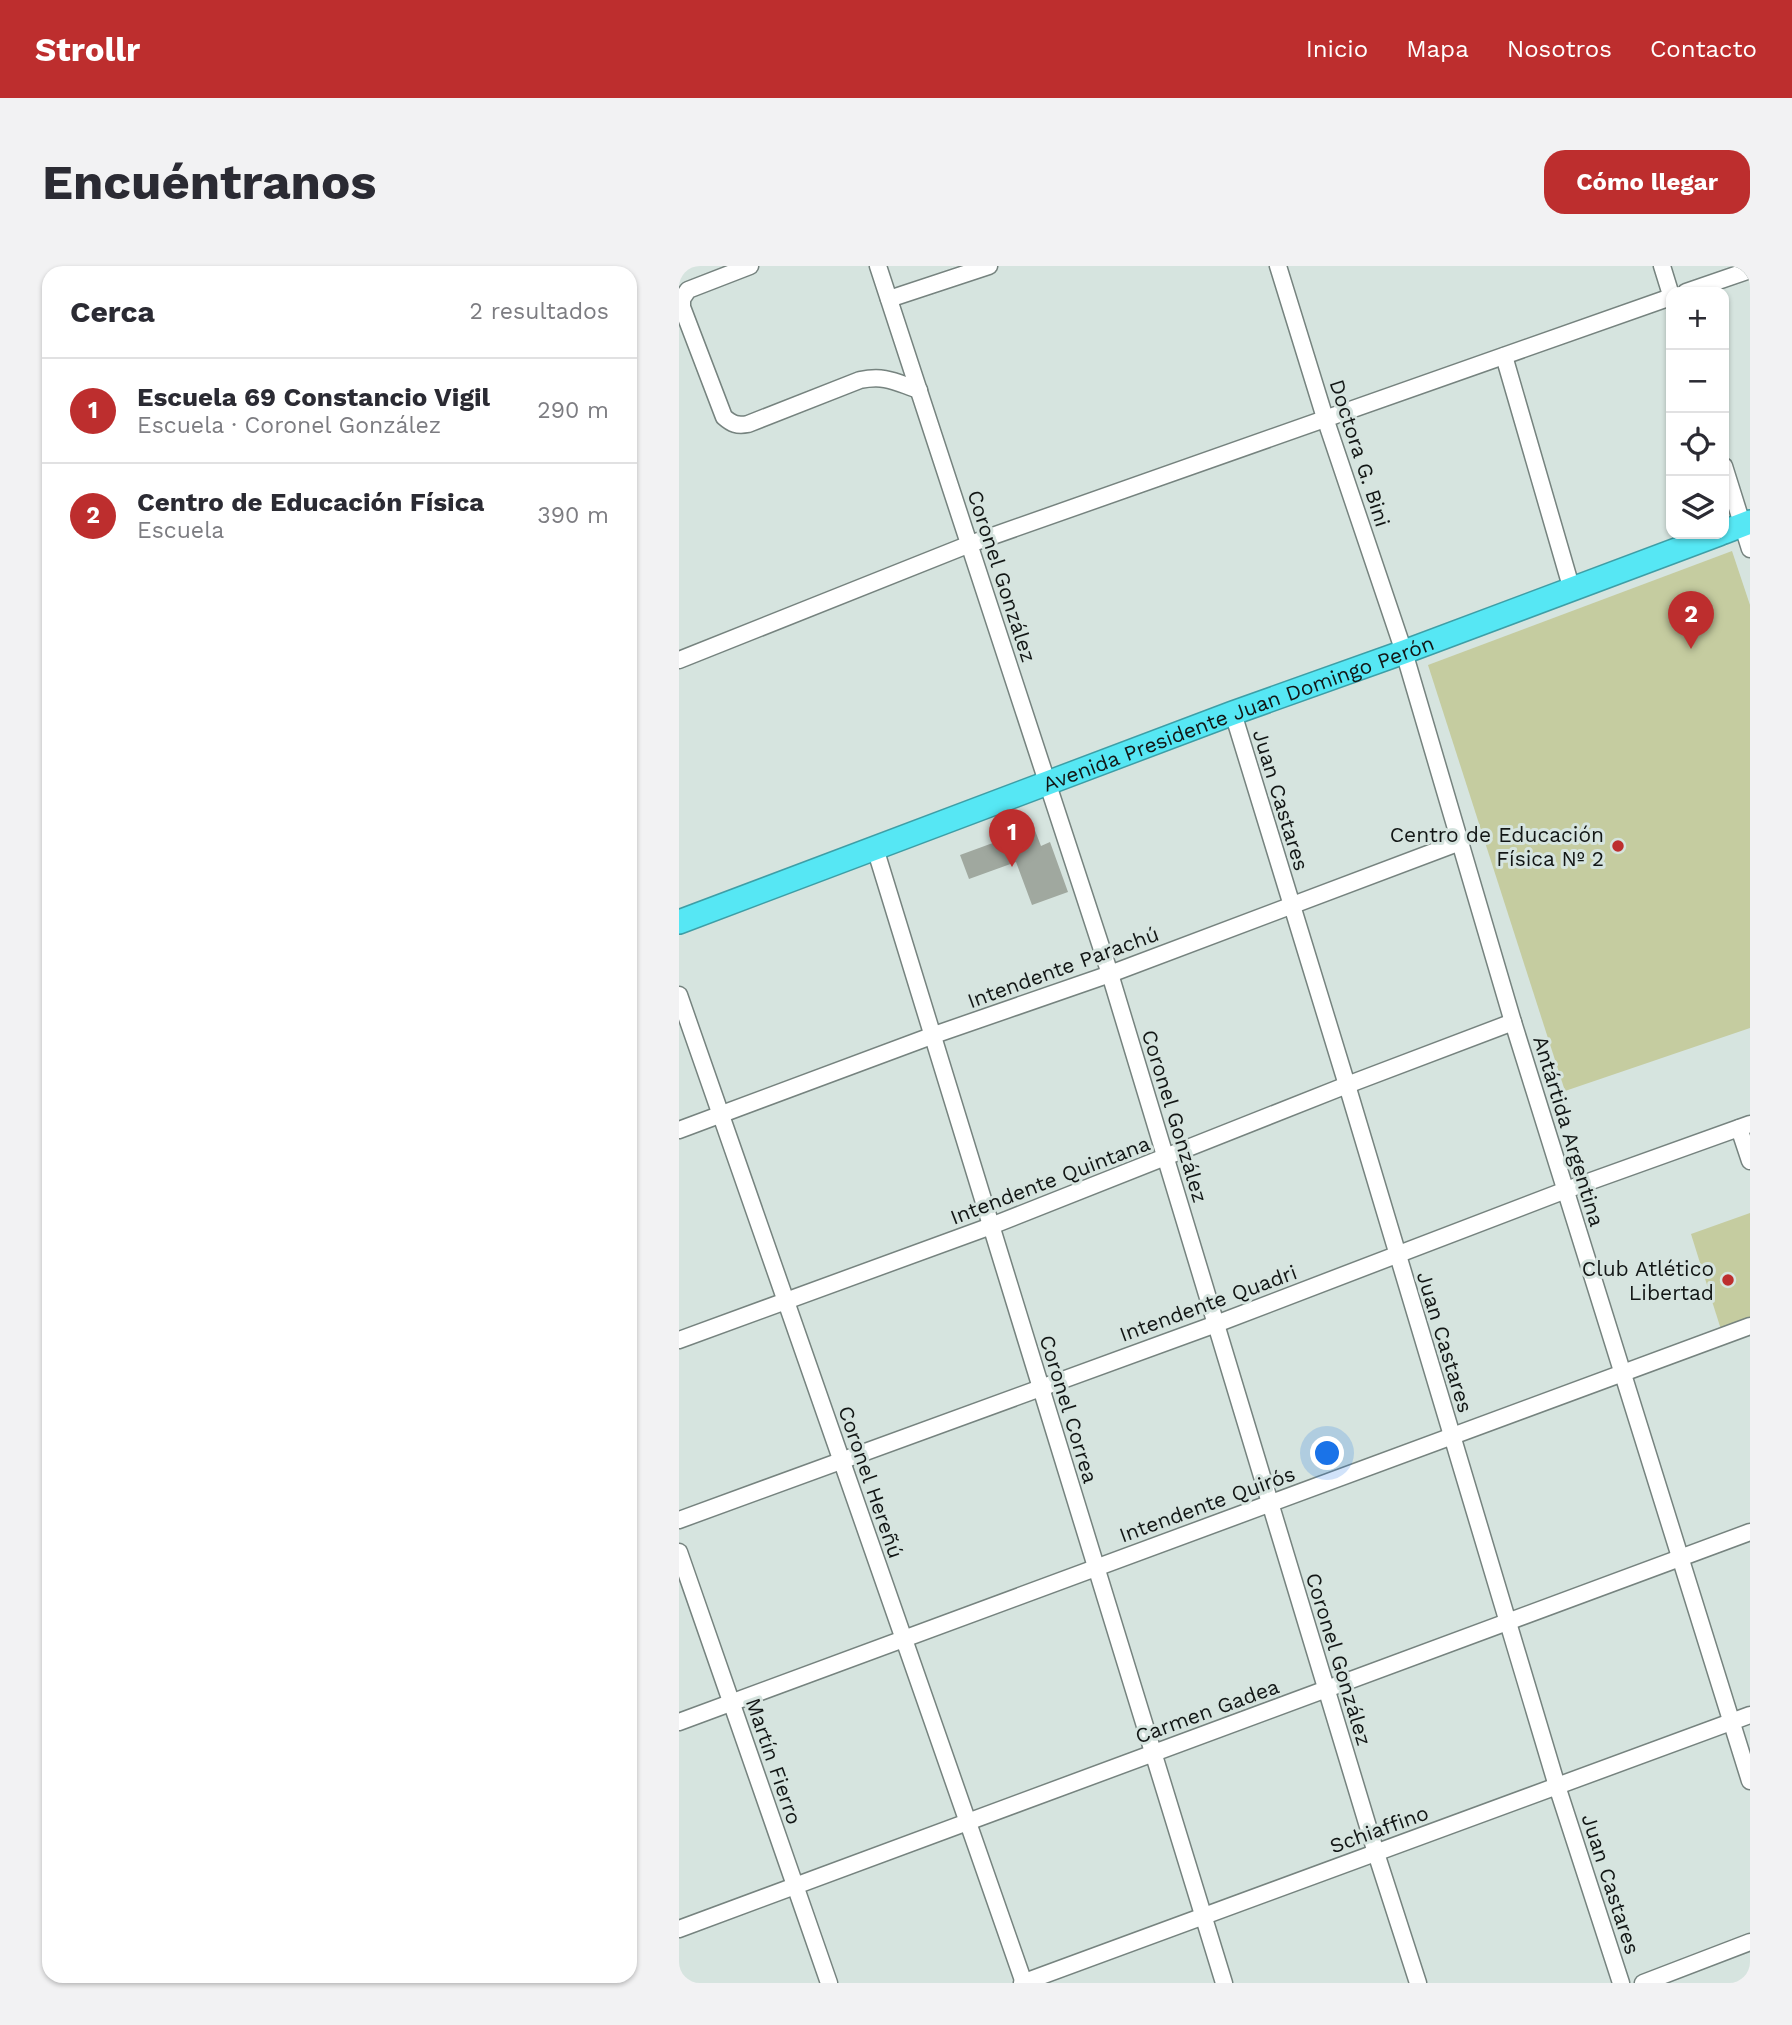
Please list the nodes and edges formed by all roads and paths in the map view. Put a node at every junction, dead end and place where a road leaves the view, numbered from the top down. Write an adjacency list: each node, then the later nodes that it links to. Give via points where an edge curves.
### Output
1 (750, 266): 12 (street, via 688,290 682,299 724,417 731,424 748,424 860,380 885,378)
2 (878, 266): 10 (street, Coronel González)
3 (989, 266): 10 (street)
4 (1278, 266): 13 (street, Doctora G. Bini)
5 (1662, 266): 7 (street)
6 (1750, 270): 8 (street)
7 (1668, 287)
8 (1701, 287)
9 (1666, 298): 11 (street)
10 (889, 299): 12 (street, Coronel González)
11 (1503, 356): 13 (street); 18 (street)
12 (919, 390): 16 (street, Coronel González)
13 (1325, 418): 16 (street); 19 (street, Doctora G. Bini)
14 (1726, 476): 15 (street)
15 (1734, 528): 17 (street); 18 (highway, Avenida Presidente Juan Domingo Perón)
16 (970, 544): 20 (street); 22 (street, Coronel González)
17 (1750, 549)
18 (1571, 590): 19 (highway, Avenida Presidente Juan Domingo Perón)
19 (1404, 652): 21 (highway, Avenida Presidente Juan Domingo Perón); 23 (street, Antártida Argentina)
20 (679, 660)
21 (1233, 713): 22 (highway, Avenida Presidente Juan Domingo Perón); 25 (street, Juan Castares)
22 (1046, 783): 24 (highway, Avenida Presidente Juan Domingo Perón); 27 (street, Coronel González)
23 (1459, 842): 25 (street, Intendente Parachú); 29 (street, Antártida Argentina)
24 (875, 848): 26 (highway, Avenida Presidente Juan Domingo Perón); 30 (street, Coronel Correa)
25 (1291, 905): 27 (street, Intendente Parachú); 31 (street, Juan Castares)
26 (679, 922)
27 (1110, 974): 30 (street, Intendente Parachú); 35 (street, Coronel González)
28 (679, 995): 32 (street, Coronel Hereñú)
29 (1513, 1022): 31 (street, Intendente Quintana); 37 (street, Antártida Argentina)
30 (934, 1035): 32 (street, Intendente Parachú); 38 (street, Coronel Correa)
31 (1347, 1085): 35 (street, Intendente Quintana); 39 (street, Juan Castares)
32 (721, 1114): 34 (street, Intendente Parachú); 40 (street, Coronel Hereñú)
33 (1745, 1126): 36 (street); 37 (street, Intendente Quadri)
34 (679, 1130)
35 (1166, 1157): 38 (street, Intendente Quintana); 41 (street, Coronel González)
36 (1750, 1161)
37 (1566, 1190): 39 (street, Intendente Quadri); 44 (street, Antártida Argentina)
38 (991, 1226): 40 (street, Intendente Quintana); 45 (street, Coronel Correa)
39 (1396, 1254): 41 (street, Intendente Quadri); 46 (street, Juan Castares)
40 (786, 1301): 43 (street, Intendente Quintana); 47 (street, Coronel Hereñú)
41 (1216, 1324): 45 (street, Intendente Quadri); 48 (street, Coronel González)
42 (1750, 1326): 44 (street, Intendente Quirós)
43 (679, 1340)
44 (1621, 1373): 46 (street, Intendente Quirós); 52 (street, Antártida Argentina)
45 (1041, 1387): 47 (street, Intendente Quadri); 53 (street, Coronel Correa)
46 (1452, 1436): 48 (street, Intendente Quirós); 54 (street, Juan Castares)
47 (841, 1460): 49 (street, Intendente Quadri); 55 (street, Coronel Hereñú)
48 (1271, 1503): 53 (street, Intendente Quirós); 56 (street, Coronel González)
49 (679, 1520)
50 (1750, 1532): 52 (street, Carmen Gadea)
51 (679, 1552): 57 (street, Martín Fierro)
52 (1681, 1558): 54 (street, Carmen Gadea); 60 (street, Antártida Argentina)
53 (1095, 1568): 55 (street, Intendente Quirós); 61 (street, Coronel Correa)
54 (1508, 1621): 56 (street, Carmen Gadea); 63 (street, Juan Castares)
55 (904, 1639): 57 (street, Intendente Quirós); 64 (street, Coronel Hereñú)
56 (1326, 1689): 61 (street, Carmen Gadea); 65 (street, Coronel González)
57 (731, 1703): 59 (street, Intendente Quirós); 66 (street, Martín Fierro)
58 (1750, 1715): 60 (street, Schiaffino)
59 (679, 1722)
60 (1732, 1722): 62 (street, Antártida Argentina); 63 (street, Schiaffino)
61 (1154, 1753): 64 (street, Carmen Gadea); 67 (street, Coronel Correa)
62 (1750, 1782)
63 (1557, 1786): 65 (street, Schiaffino); 74 (street, Juan Castares)
64 (968, 1822): 66 (street, Carmen Gadea); 71 (street, Coronel Hereñú)
65 (1376, 1853): 67 (street, Schiaffino); 73 (street, Coronel González)
66 (795, 1885): 68 (street, Carmen Gadea); 70 (street, Martín Fierro)
67 (1203, 1916): 71 (street, Schiaffino); 72 (street, Coronel Correa)
68 (679, 1929)
69 (1750, 1942): 75 (street)
70 (829, 1983)
71 (1023, 1983)
72 (1224, 1983)
73 (1418, 1983)
74 (1621, 1983)
75 (1643, 1983)

